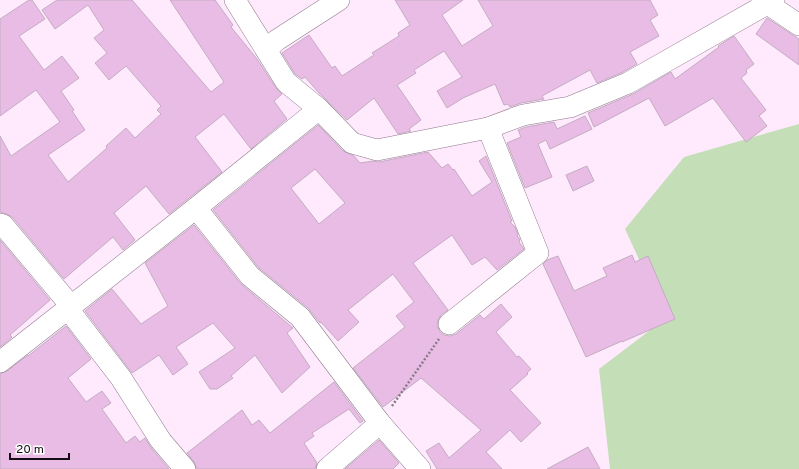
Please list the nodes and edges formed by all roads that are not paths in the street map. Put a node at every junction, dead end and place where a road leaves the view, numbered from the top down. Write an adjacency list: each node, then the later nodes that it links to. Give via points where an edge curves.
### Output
1 (235, 0): 5 (street)
2 (339, 0): 5 (street)
3 (768, 1): 4 (street); 7 (street, via 628,84 570,107 523,115)
4 (799, 25)
5 (266, 49): 6 (street, via 286,82)
6 (319, 109): 7 (street, via 352,143 377,150); 8 (street)
7 (488, 128): 11 (street, via 538,254)
8 (196, 208): 10 (street); 13 (street, via 250,276 300,317)
9 (0, 224): 10 (street)
10 (70, 307): 12 (street); 14 (street, via 121,378 161,441)
11 (449, 324)
12 (0, 362)
13 (380, 422): 15 (street); 16 (street)
14 (185, 469)
15 (328, 469)
16 (420, 469)

